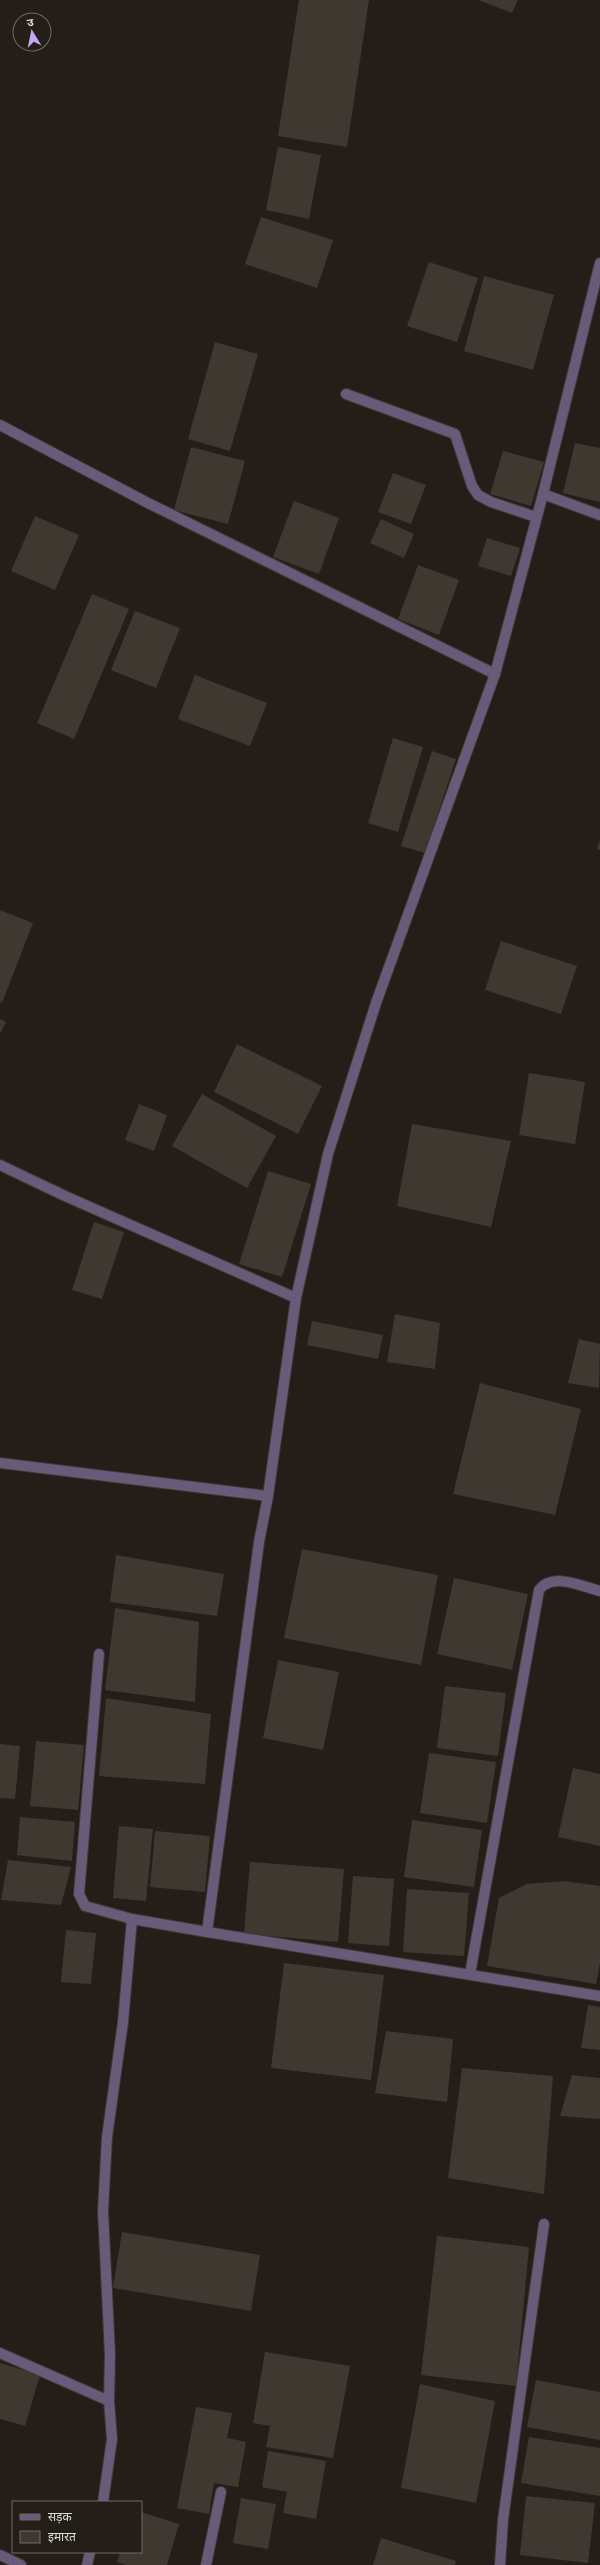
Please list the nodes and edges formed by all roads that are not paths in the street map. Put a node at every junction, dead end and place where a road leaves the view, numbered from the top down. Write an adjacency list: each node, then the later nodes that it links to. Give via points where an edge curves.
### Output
1 (600, 263): 4 (street)
2 (346, 394): 6 (street, via 455,434 472,486 478,495)
3 (0, 425): 7 (street, via 148,503)
4 (543, 494): 5 (street); 6 (street)
5 (600, 515)
6 (536, 517): 7 (street)
7 (494, 674): 9 (street, via 376,1003 328,1154)
8 (0, 1165): 9 (street)
9 (296, 1298): 11 (street)
10 (0, 1463): 11 (street)
11 (268, 1496): 15 (street, via 259,1542)
12 (600, 1591): 16 (street, via 562,1581 544,1584 539,1590)
13 (99, 1654): 14 (street, via 79,1894 85,1906)
14 (132, 1918): 15 (street); 20 (street, via 123,2022 107,2137 103,2211 110,2355)
15 (207, 1932): 16 (street)
16 (470, 1974): 17 (street)
17 (600, 1996)
18 (544, 2224): 28 (street, via 503,2520)
19 (0, 2353): 20 (street)
20 (109, 2400): 22 (street, via 112,2439)
21 (222, 2492): 27 (street)
22 (103, 2501)
23 (90, 2553): 26 (street)
24 (0, 2555): 25 (street)
25 (21, 2565)
26 (87, 2565)
27 (206, 2565)
28 (500, 2565)

